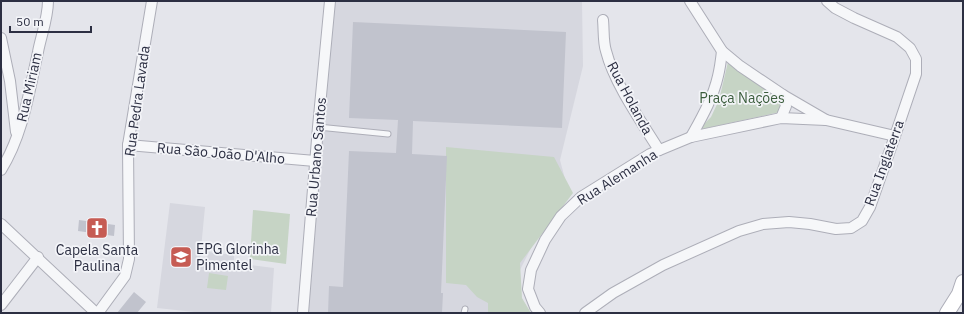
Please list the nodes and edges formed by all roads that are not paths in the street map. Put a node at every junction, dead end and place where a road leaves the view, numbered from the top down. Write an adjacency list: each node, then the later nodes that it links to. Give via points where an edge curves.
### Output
1 (48, 1): 16 (street, Rua Miriam, via 30,91)
2 (152, 1): 17 (street, Rua Pedra Lavada)
3 (330, 1): 12 (street, Rua Urbano Santos)
4 (690, 1): 8 (street)
5 (827, 1): 14 (street, Rua Inglaterra, via 854,18 897,37 910,48 916,59 916,74)
6 (603, 20): 18 (street, Rua Holanda, via 605,50 610,66)
7 (1, 38): 16 (street, via 10,81)
8 (722, 51): 9 (street); 15 (street, via 713,93)
9 (783, 95): 10 (street, via 786,106); 11 (street)
10 (781, 118): 11 (street, Rua Alemanha); 15 (street, Rua Alemanha)
11 (826, 120): 14 (street)
12 (318, 127): 13 (lane); 19 (street, Rua Urbano Santos)
13 (388, 134)
14 (895, 136): 29 (street, Rua Inglaterra, via 870,206 862,221 851,228 836,229 789,222 763,224 739,231 663,266 613,293)
15 (691, 137): 18 (street, Rua Alemanha)
16 (17, 138): 20 (street, Rua Miriam)
17 (128, 145): 19 (street, Rua São João D'Alho); 26 (street, Rua Pedra Lavada, via 129,260 125,276)
18 (659, 150): 28 (street, Rua Alemanha, via 581,197 561,216 545,240 531,270 528,289)
19 (315, 161): 27 (street, Rua Urbano Santos)
20 (1, 170)
21 (1, 224): 22 (street)
22 (38, 257): 24 (street); 26 (street)
23 (963, 282): 25 (street)
24 (1, 306)
25 (949, 312)
26 (97, 313)
27 (303, 313)
28 (540, 313)
29 (585, 313)

